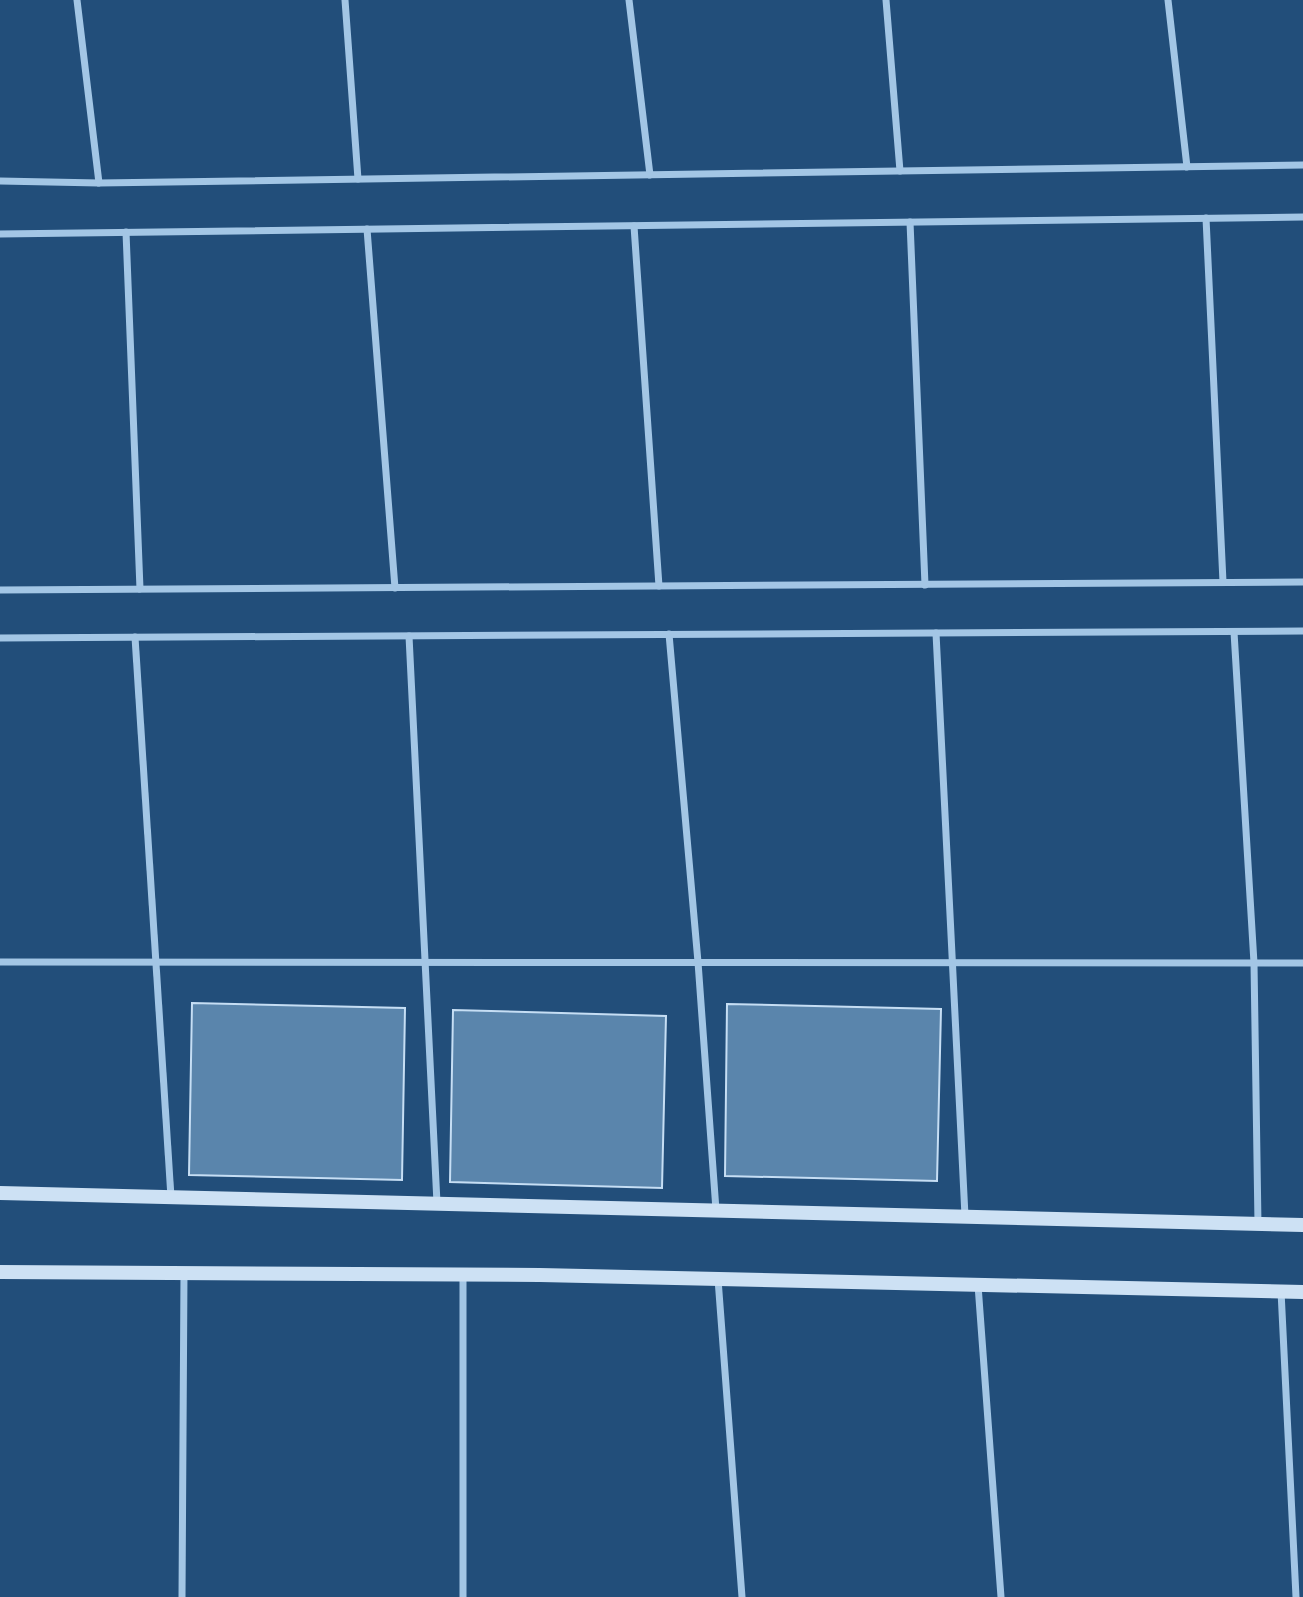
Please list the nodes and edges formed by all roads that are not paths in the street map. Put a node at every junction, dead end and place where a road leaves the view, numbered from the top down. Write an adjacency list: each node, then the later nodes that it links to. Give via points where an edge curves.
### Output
1 (77, 0): 12 (street)
2 (345, 0): 10 (street)
3 (629, 0): 9 (street)
4 (886, 0): 8 (street)
5 (1168, 0): 7 (street)
6 (1303, 165): 7 (street)
7 (1187, 167): 8 (street)
8 (900, 171): 9 (street)
9 (650, 174): 10 (street)
10 (358, 179): 12 (street)
11 (0, 181): 12 (street)
12 (99, 183)
13 (1303, 216): 14 (street)
14 (1206, 218): 15 (street); 20 (street)
15 (910, 222): 16 (street); 22 (street)
16 (634, 226): 17 (street); 23 (street)
17 (367, 229): 18 (street); 24 (street)
18 (126, 232): 19 (street); 25 (street)
19 (0, 234)
20 (1223, 582): 21 (street); 22 (street)
21 (1303, 582)
22 (925, 584): 23 (street)
23 (659, 586): 24 (street)
24 (395, 588): 25 (street)
25 (140, 589): 26 (street)
26 (0, 590)
27 (1303, 631): 28 (street)
28 (1234, 632): 29 (street); 39 (street)
29 (936, 633): 30 (street); 38 (street)
30 (669, 634): 31 (street); 37 (street)
31 (409, 636): 32 (street); 36 (street)
32 (135, 637): 33 (street); 35 (street)
33 (0, 638)
34 (0, 962): 35 (street)
35 (156, 962): 36 (street); 42 (street)
36 (425, 962): 37 (street); 43 (street)
37 (698, 962): 38 (street); 44 (street)
38 (953, 963): 39 (street); 45 (street)
39 (1254, 963): 40 (street); 46 (street)
40 (1303, 963)
41 (0, 1193): 42 (main road)
42 (171, 1197): 43 (main road)
43 (437, 1203): 44 (main road)
44 (716, 1210): 45 (main road)
45 (965, 1216): 46 (main road)
46 (1258, 1224): 47 (main road)
47 (1303, 1225)
48 (0, 1272): 49 (main road)
49 (184, 1273): 50 (main road); 55 (street)
50 (463, 1275): 51 (main road); 56 (street)
51 (718, 1279): 52 (main road); 57 (street)
52 (978, 1285): 53 (main road); 58 (street)
53 (1281, 1292): 54 (main road); 59 (street)
54 (1303, 1292)
55 (182, 1597)
56 (463, 1597)
57 (741, 1597)
58 (1001, 1597)
59 (1296, 1597)

